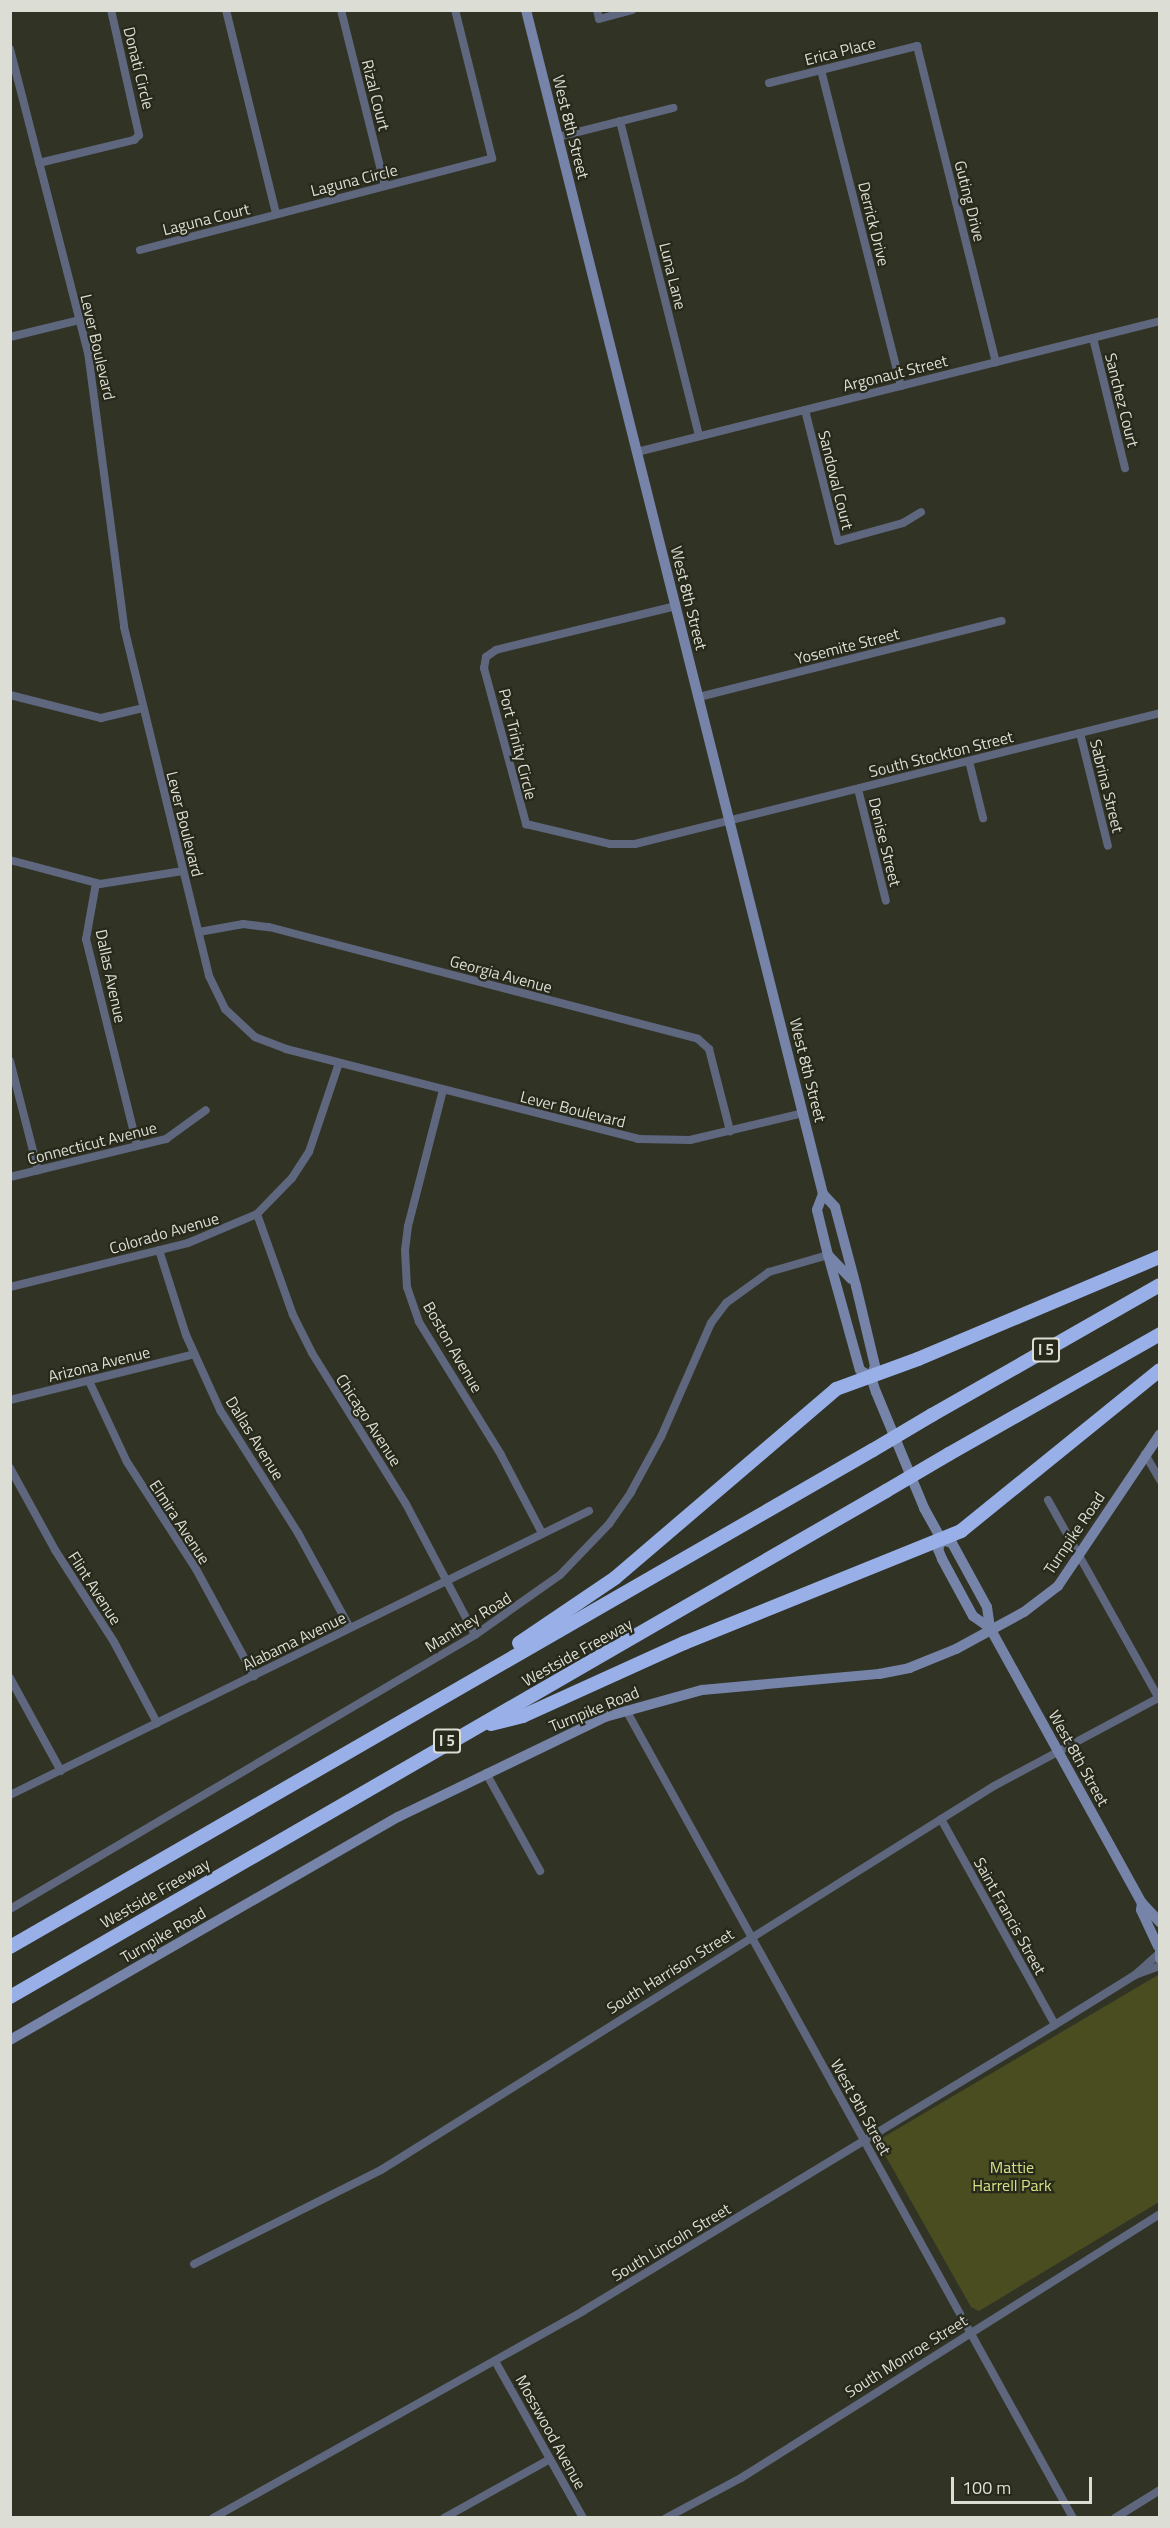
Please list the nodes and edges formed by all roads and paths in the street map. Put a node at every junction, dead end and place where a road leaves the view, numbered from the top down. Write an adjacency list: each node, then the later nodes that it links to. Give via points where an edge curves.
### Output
1 (111, 10): 15 (street, Donati Circle, via 139,135 134,140)
2 (226, 10): 17 (street)
3 (342, 10): 16 (street, Rizal Court)
4 (455, 10): 16 (street, Laguna Circle, via 492,158)
5 (526, 10): 14 (street, West 8th Street)
6 (597, 10): 7 (street, via 599,19)
7 (632, 10)
8 (917, 46): 10 (street, Erica Place); 23 (street, Guting Drive)
9 (10, 49): 15 (street, Lever Boulevard)
10 (821, 70): 11 (street, Erica Place); 24 (street, Derrick Drive)
11 (769, 82)
12 (672, 108): 13 (street)
13 (620, 121): 14 (street); 26 (street, Luna Lane)
14 (558, 137): 27 (street, West 8th Street)
15 (39, 163): 19 (street, Lever Boulevard)
16 (385, 186): 17 (street, Laguna Circle)
17 (276, 213): 18 (street, Laguna Court)
18 (140, 250)
19 (79, 320): 21 (street); 34 (street, Lever Boulevard, via 98,409 120,608)
20 (1160, 321): 22 (street, Argonaut Street)
21 (10, 337)
22 (1093, 338): 23 (street, Argonaut Street); 28 (street, Sanchez Court)
23 (996, 362): 24 (street, Argonaut Street)
24 (901, 386): 25 (street, Argonaut Street)
25 (805, 410): 26 (street, Argonaut Street); 29 (street, Sandoval Court, via 838,541 903,523)
26 (699, 436): 27 (street, Argonaut Street)
27 (637, 452): 30 (street, West 8th Street)
28 (1125, 468)
29 (921, 512)
30 (676, 606): 33 (street, West 8th Street); 40 (street, Port Trinity Circle, via 496,650 486,657 484,668 521,815 533,828 620,845)
31 (1002, 621): 33 (street, Yosemite Street)
32 (10, 695): 34 (street, via 101,718)
33 (699, 697): 40 (street, West 8th Street)
34 (143, 708): 43 (street, Lever Boulevard)
35 (1160, 713): 36 (street, South Stockton Street)
36 (1080, 733): 37 (street, South Stockton Street); 41 (street, Sabrina Street)
37 (969, 761): 38 (street, South Stockton Street); 39 (street)
38 (858, 789): 40 (street, South Stockton Street); 45 (street, Denise Street)
39 (983, 818)
40 (730, 821): 51 (street, West 8th Street)
41 (1108, 846)
42 (10, 860): 44 (street)
43 (183, 871): 44 (street, via 144,880); 46 (street, Lever Boulevard)
44 (96, 883): 53 (street, Dallas Avenue, via 86,939)
45 (886, 901)
46 (199, 932): 48 (street, Lever Boulevard, via 214,989 238,1024 269,1044); 52 (street, Georgia Avenue, via 243,924 269,927 698,1039 709,1049)
47 (10, 1060): 54 (street)
48 (339, 1063): 49 (street, Lever Boulevard); 57 (street, Colorado Avenue, via 309,1152 292,1178)
49 (443, 1090): 52 (street, Lever Boulevard, via 638,1139 690,1140); 77 (street, Boston Avenue, via 408,1226 407,1287 422,1329 495,1445)
50 (206, 1110): 53 (street, Connecticut Avenue, via 171,1137)
51 (803, 1113): 52 (street, Lever Boulevard); 56 (street, West 8th Street)
52 (729, 1131)
53 (137, 1145): 54 (street, Connecticut Avenue)
54 (39, 1170): 55 (street, Connecticut Avenue)
55 (10, 1177)
56 (823, 1194): 58 (street, West 8th Street, via 835,1207); 60 (street, West 8th Street, via 817,1210)
57 (257, 1214): 59 (street, Colorado Avenue, via 213,1235); 80 (street, Chicago Avenue, via 287,1300 312,1353 406,1504)
58 (839, 1221): 60 (street); 63 (street, West 8th Street)
59 (159, 1250): 64 (street, Colorado Avenue); 66 (street, Dallas Avenue)
60 (828, 1256): 63 (street); 68 (street, West 8th Street, via 860,1370); 83 (street, Manthey Road, via 769,1272 726,1303 696,1353 648,1464 609,1524 560,1575)
61 (1160, 1257): 68 (highway)
62 (1160, 1285): 86 (highway, Westside Freeway / I 5, bridge)
63 (856, 1286): 68 (street, West 8th Street, via 875,1366)
64 (10, 1287)
65 (1160, 1334): 90 (highway, Westside Freeway / I 5, bridge, via 564,1680)
66 (194, 1354): 69 (street, Arizona Avenue); 81 (street, Dallas Avenue, via 220,1410 298,1533)
67 (1160, 1370): 78 (highway, via 985,1513)
68 (871, 1377): 78 (street, West 8th Street, via 916,1491); 86 (highway, via 836,1389 818,1402 615,1578)
69 (89, 1381): 70 (street, Arizona Avenue); 84 (street, Elmira Avenue, via 127,1462 196,1569)
70 (10, 1400)
71 (1160, 1434): 72 (street, Turnpike Road)
72 (1145, 1454): 74 (street); 79 (street, Turnpike Road)
73 (10, 1468): 89 (street, Flint Avenue, via 55,1550 114,1642)
74 (1160, 1480)
75 (1048, 1500): 79 (street)
76 (589, 1511): 77 (street, Alabama Avenue)
77 (542, 1533): 80 (street, Alabama Avenue)
78 (942, 1540): 82 (street, West 8th Street, via 952,1544 987,1607); 82 (street, West 8th Street, via 938,1549 972,1616); 90 (highway, via 684,1643 523,1716)
79 (1079, 1556): 82 (street, Turnpike Road, via 1070,1572 1042,1600); 87 (street)
80 (446, 1581): 81 (street, Alabama Avenue); 83 (street, Chicago Avenue)
81 (350, 1628): 84 (street, Alabama Avenue)
82 (990, 1628): 88 (street, Turnpike Road, via 942,1656 909,1668 702,1690); 91 (street, West 8th Street)
83 (475, 1635): 98 (street, Manthey Road)
84 (254, 1676): 89 (street, Alabama Avenue)
85 (10, 1678): 92 (street)
86 (452, 1692): 101 (highway, Westside Freeway / I 5)
87 (1159, 1698): 91 (street, South Harrison Street)
88 (626, 1710): 93 (street, Turnpike Road); 100 (street, West 9th Street)
89 (157, 1723): 92 (street, Alabama Avenue)
90 (468, 1729): 103 (highway, Westside Freeway / I 5)
91 (1058, 1752): 95 (street, South Harrison Street); 97 (street, West 8th Street)
92 (61, 1771): 94 (street, Alabama Avenue)
93 (486, 1773): 96 (street); 105 (street, Turnpike Road, via 398,1817)
94 (10, 1795)
95 (941, 1819): 100 (street, South Harrison Street); 104 (street, Saint Francis Street)
96 (540, 1871)
97 (1142, 1903): 99 (street, West 8th Street); 102 (street, West 8th Street, via 1141,1911)
98 (10, 1909)
99 (1160, 1922)
100 (751, 1936): 106 (street, West 9th Street); 108 (street, South Harrison Street, via 381,2170)
101 (10, 1947)
102 (1159, 1954): 104 (street, South Lincoln Street, via 1135,1975)
103 (10, 1997)
104 (1055, 2025): 106 (street, South Lincoln Street)
105 (10, 2040)
106 (866, 2142): 109 (street, West 9th Street); 110 (street, South Lincoln Street)
107 (1160, 2214): 109 (street, South Monroe Street)
108 (194, 2264)
109 (970, 2331): 116 (street, South Monroe Street, via 741,2478); 117 (street, West 9th Street)
110 (495, 2361): 111 (street, Mosswood Avenue); 113 (street, South Lincoln Street)
111 (550, 2459): 114 (street); 115 (street, Mosswood Avenue)
112 (1160, 2490): 118 (street)
113 (213, 2517)
114 (444, 2517)
115 (583, 2517)
116 (666, 2517)
117 (1073, 2517)
118 (1115, 2517)

